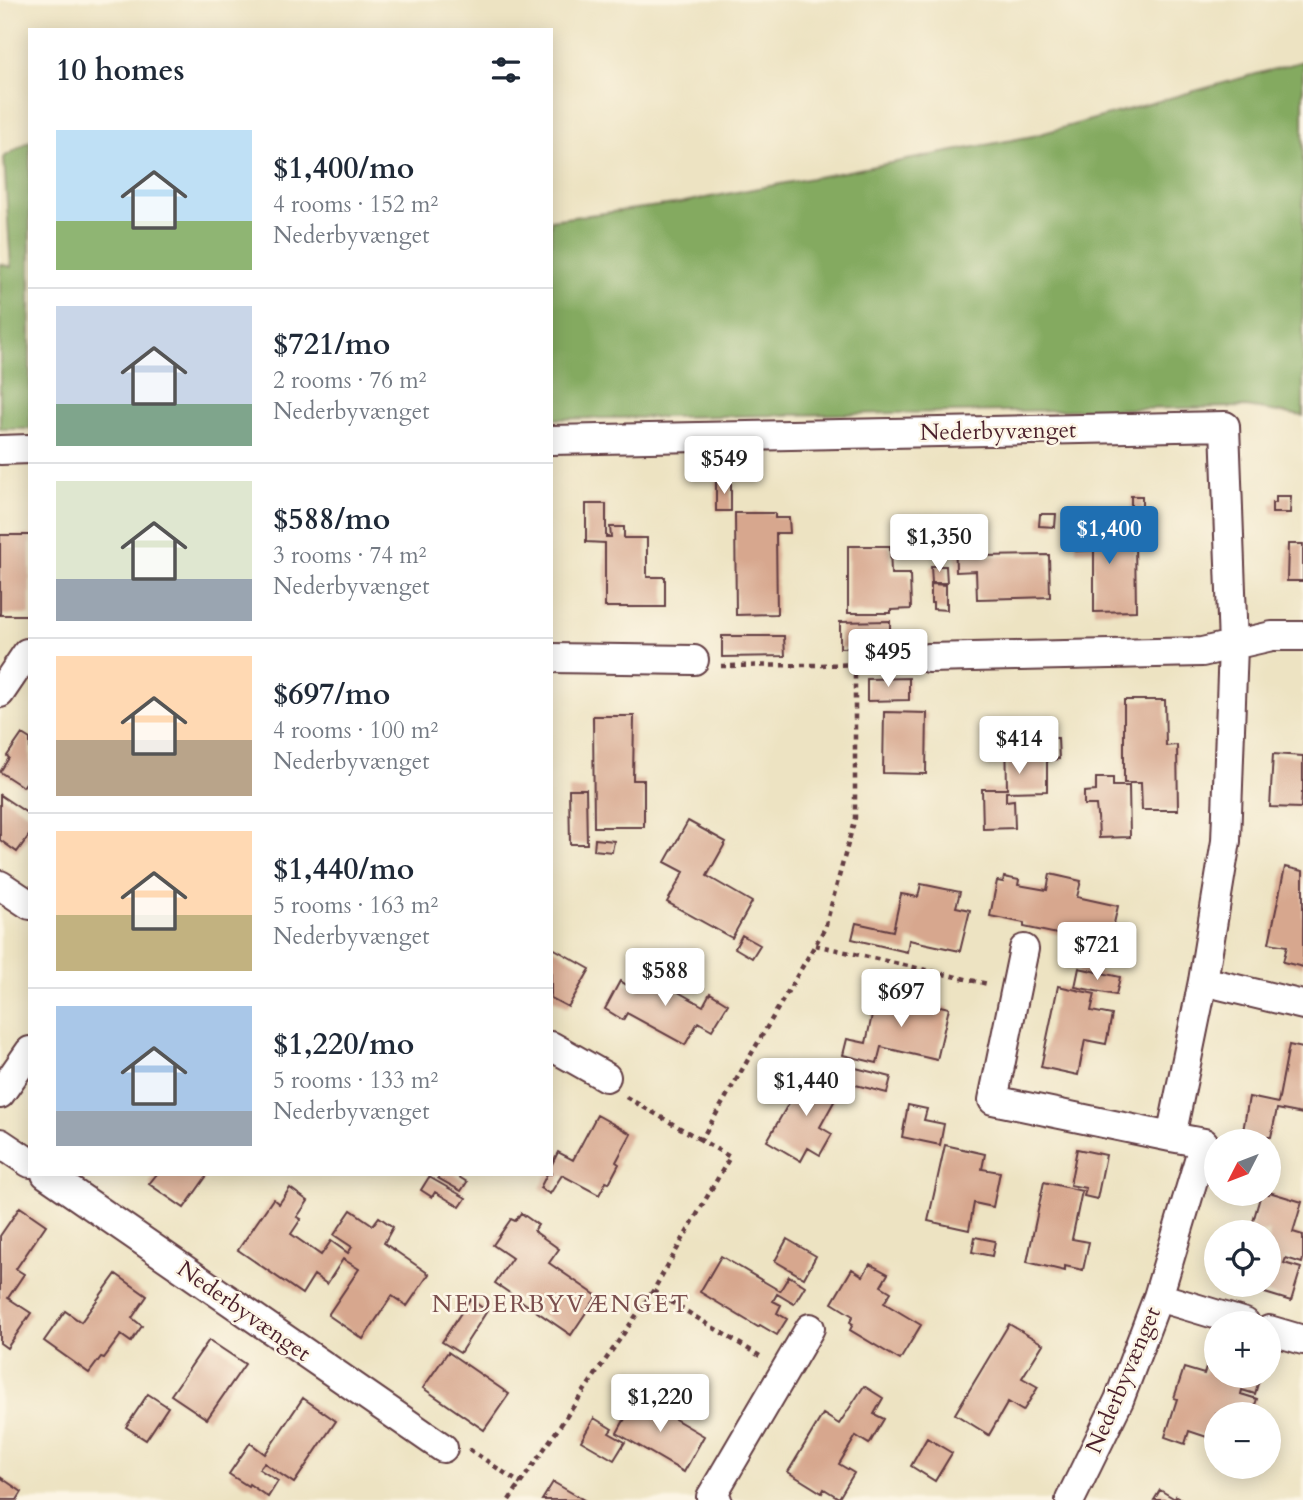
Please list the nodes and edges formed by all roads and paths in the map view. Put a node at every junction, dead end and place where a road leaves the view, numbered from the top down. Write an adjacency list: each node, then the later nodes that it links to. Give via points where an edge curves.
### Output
1 (553, 440): 5 (street, Nederbyvænget, via 1226,426)
2 (28, 449): 3 (street)
3 (0, 450)
4 (1303, 636): 5 (street, via 1272,636)
5 (1233, 646): 8 (street, via 1202,652); 16 (street, Nederbyvænget, via 1226,841)
6 (27, 653): 11 (street)
7 (553, 658): 9 (street)
8 (928, 658): 10 (path, via 915,664)
9 (694, 660): 10 (path, via 709,666)
10 (855, 665): 14 (path, via 855,818 825,928)
11 (0, 693)
12 (0, 885): 13 (street)
13 (28, 904)
14 (815, 945): 17 (path); 24 (path)
15 (1024, 949): 17 (street, Nederbyvænget)
16 (1203, 981): 18 (street); 23 (street, Nederbyvænget)
17 (1016, 990): 23 (street, Nederbyvænget, via 993,1100)
18 (1303, 1005)
19 (553, 1046): 21 (street)
20 (28, 1054): 22 (street)
21 (606, 1077): 24 (path, via 610,1088)
22 (0, 1094)
23 (1171, 1138): 29 (street, Nederbyvænget, via 1204,1143)
24 (701, 1140): 28 (path, via 730,1157)
25 (0, 1143): 26 (street)
26 (28, 1162)
27 (49, 1176): 35 (street, Nederbyvænget)
28 (653, 1291): 34 (path); 36 (path)
29 (1158, 1297): 30 (street, Nederbyvænget); 39 (street, Nederbyvænget, via 1119,1400)
30 (1205, 1311)
31 (810, 1328): 34 (street)
32 (1281, 1334): 33 (street)
33 (1303, 1340)
34 (785, 1371): 38 (street, via 711,1497)
35 (443, 1448): 36 (path, via 456,1440)
36 (521, 1483): 37 (path)
37 (509, 1500)
38 (717, 1500)
39 (1070, 1500)

